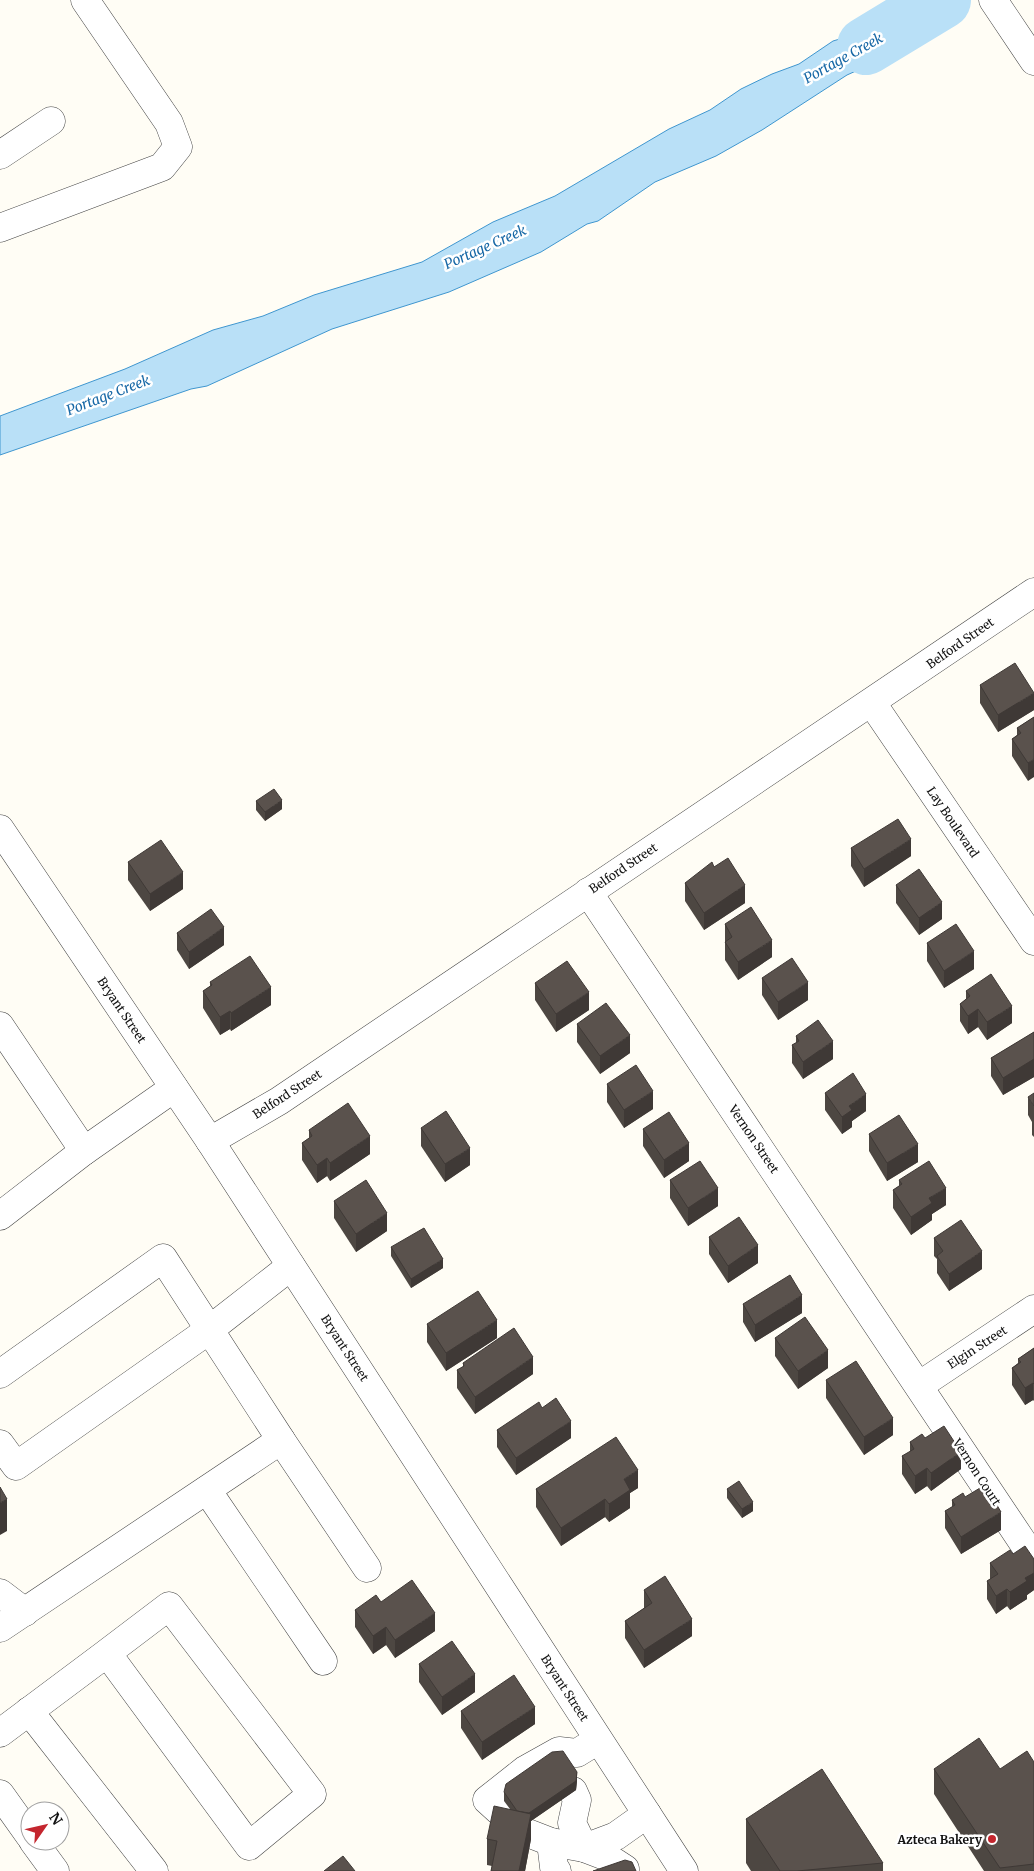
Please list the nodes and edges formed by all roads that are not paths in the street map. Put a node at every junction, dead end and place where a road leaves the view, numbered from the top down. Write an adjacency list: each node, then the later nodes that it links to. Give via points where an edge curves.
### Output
1 (85, 0): 6 (street, via 169,123 178,147 162,167)
2 (997, 1): 3 (street)
3 (1034, 62)
4 (51, 121): 5 (street)
5 (0, 155)
6 (0, 228)
7 (1034, 592): 8 (street, Belford Street)
8 (872, 703): 10 (street, Belford Street); 11 (street, Lay Boulevard)
9 (0, 829): 13 (street, Bryant Street)
10 (588, 892): 14 (street, Belford Street, via 280,1101); 21 (street, Vernon Street)
11 (1034, 941)
12 (0, 1026): 15 (street)
13 (174, 1088): 14 (street, Bryant Street); 15 (street)
14 (210, 1141): 17 (street, Bryant Street)
15 (84, 1151): 16 (street)
16 (0, 1216)
17 (292, 1266): 19 (street); 34 (street, Bryant Street)
18 (1034, 1309): 21 (street, Elgin Street)
19 (209, 1330): 20 (street, via 163,1258); 22 (street); 23 (street, via 16,1466)
20 (0, 1374)
21 (920, 1385): 25 (street, Vernon Court)
22 (281, 1440): 24 (street); 26 (street)
23 (0, 1444)
24 (207, 1490): 28 (street); 31 (street)
25 (1034, 1559)
26 (367, 1568)
27 (0, 1593): 28 (street)
28 (25, 1612): 29 (street)
29 (0, 1628)
30 (107, 1652): 30 (street, via 169,1606 312,1794 249,1846); 32 (street)
31 (323, 1661)
32 (29, 1711): 33 (street); 43 (street)
33 (0, 1733)
34 (598, 1740): 37 (street, Bryant Street); 41 (street, via 577,1753 559,1750 551,1759 488,1800)
35 (573, 1791): 40 (street, via 577,1800 561,1815)
36 (0, 1794): 38 (street)
37 (647, 1814): 40 (street, via 616,1836); 44 (street, Bryant Street)
38 (20, 1822)
39 (40, 1851): 42 (street)
40 (604, 1861): 41 (street)
41 (554, 1863)
42 (55, 1871)
43 (154, 1871)
44 (684, 1871)

